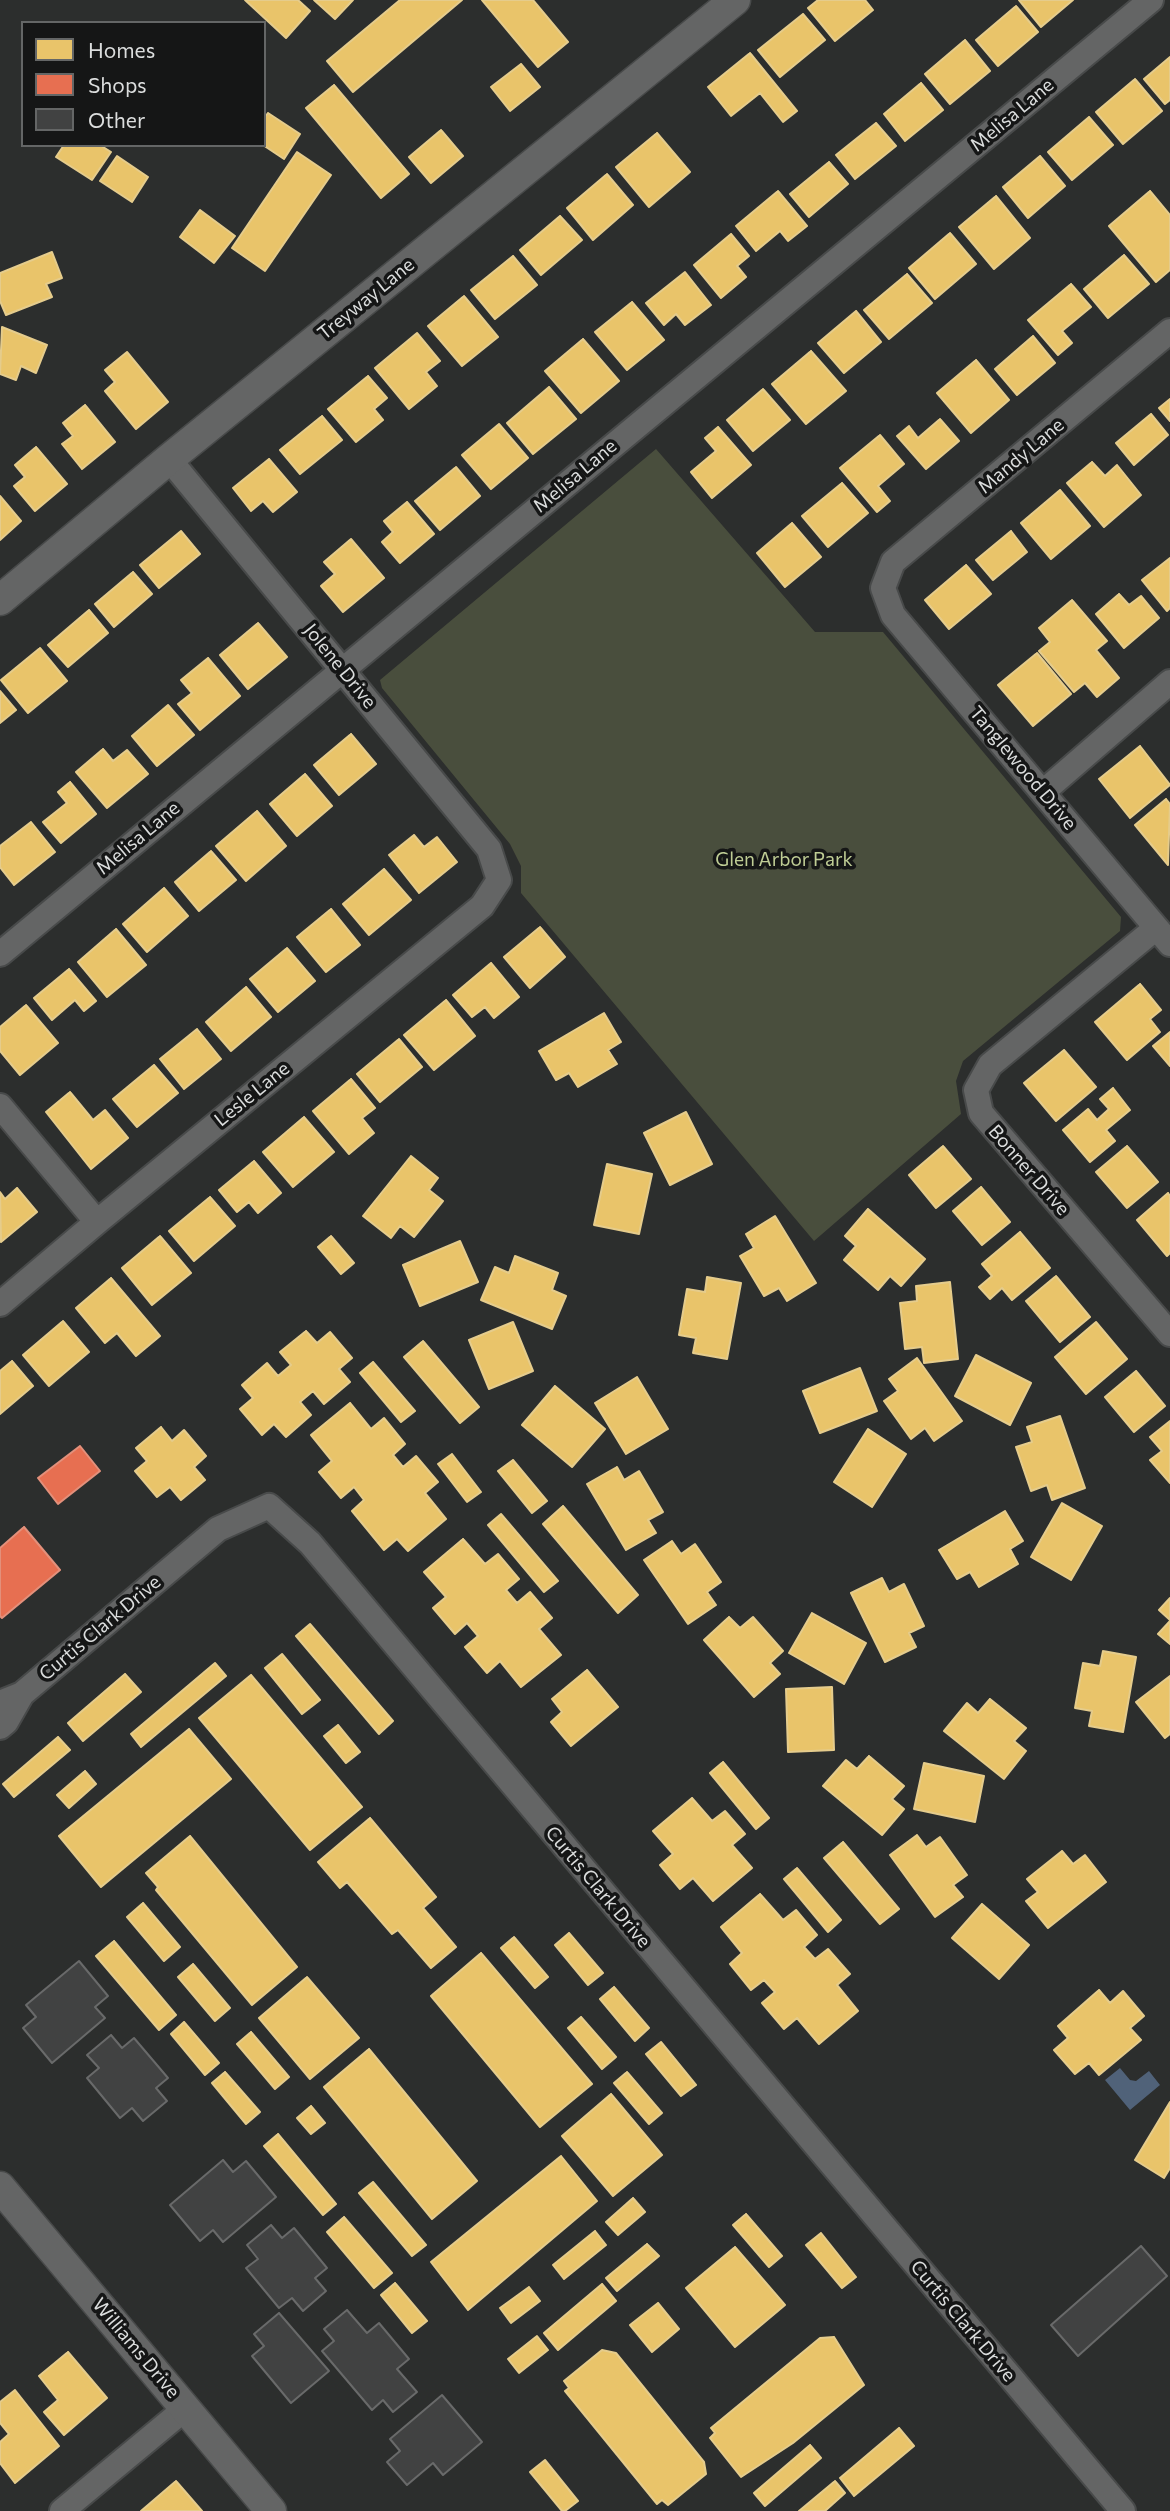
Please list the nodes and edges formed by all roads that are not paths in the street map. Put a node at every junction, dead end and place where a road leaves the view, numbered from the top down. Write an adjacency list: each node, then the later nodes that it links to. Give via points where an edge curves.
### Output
1 (735, 0): 4 (street, Treyway Lane)
2 (1151, 0): 7 (street, Melisa Lane)
3 (1170, 331): 5 (street, Mandy Lane, via 894,562)
4 (169, 458): 6 (street, Treyway Lane); 7 (street, Jolene Drive)
5 (883, 588): 9 (street, Tanglewood Drive, via 893,615)
6 (0, 600)
7 (342, 668): 10 (street, Jolene Drive, via 489,849); 12 (street, Melisa Lane)
8 (1170, 682): 9 (street)
9 (1043, 792): 11 (street, Tanglewood Drive)
10 (499, 880): 14 (street, Lesle Lane, via 482,906)
11 (1163, 936): 16 (street, Bonner Drive, via 990,1065 976,1090 981,1113)
12 (0, 954)
13 (0, 1107): 14 (street)
14 (97, 1222): 15 (street, Lesle Lane)
15 (0, 1304)
16 (1170, 1334)
17 (11, 1699): 18 (street, Curtis Clark Drive, via 6,1722); 23 (street, Curtis Clark Drive, via 218,1529 269,1506 310,1543)
18 (0, 1727)
19 (0, 2187): 20 (street, Williams Drive)
20 (186, 2408): 21 (street); 22 (street, Williams Drive)
21 (62, 2511)
22 (271, 2511)
23 (1123, 2511)

